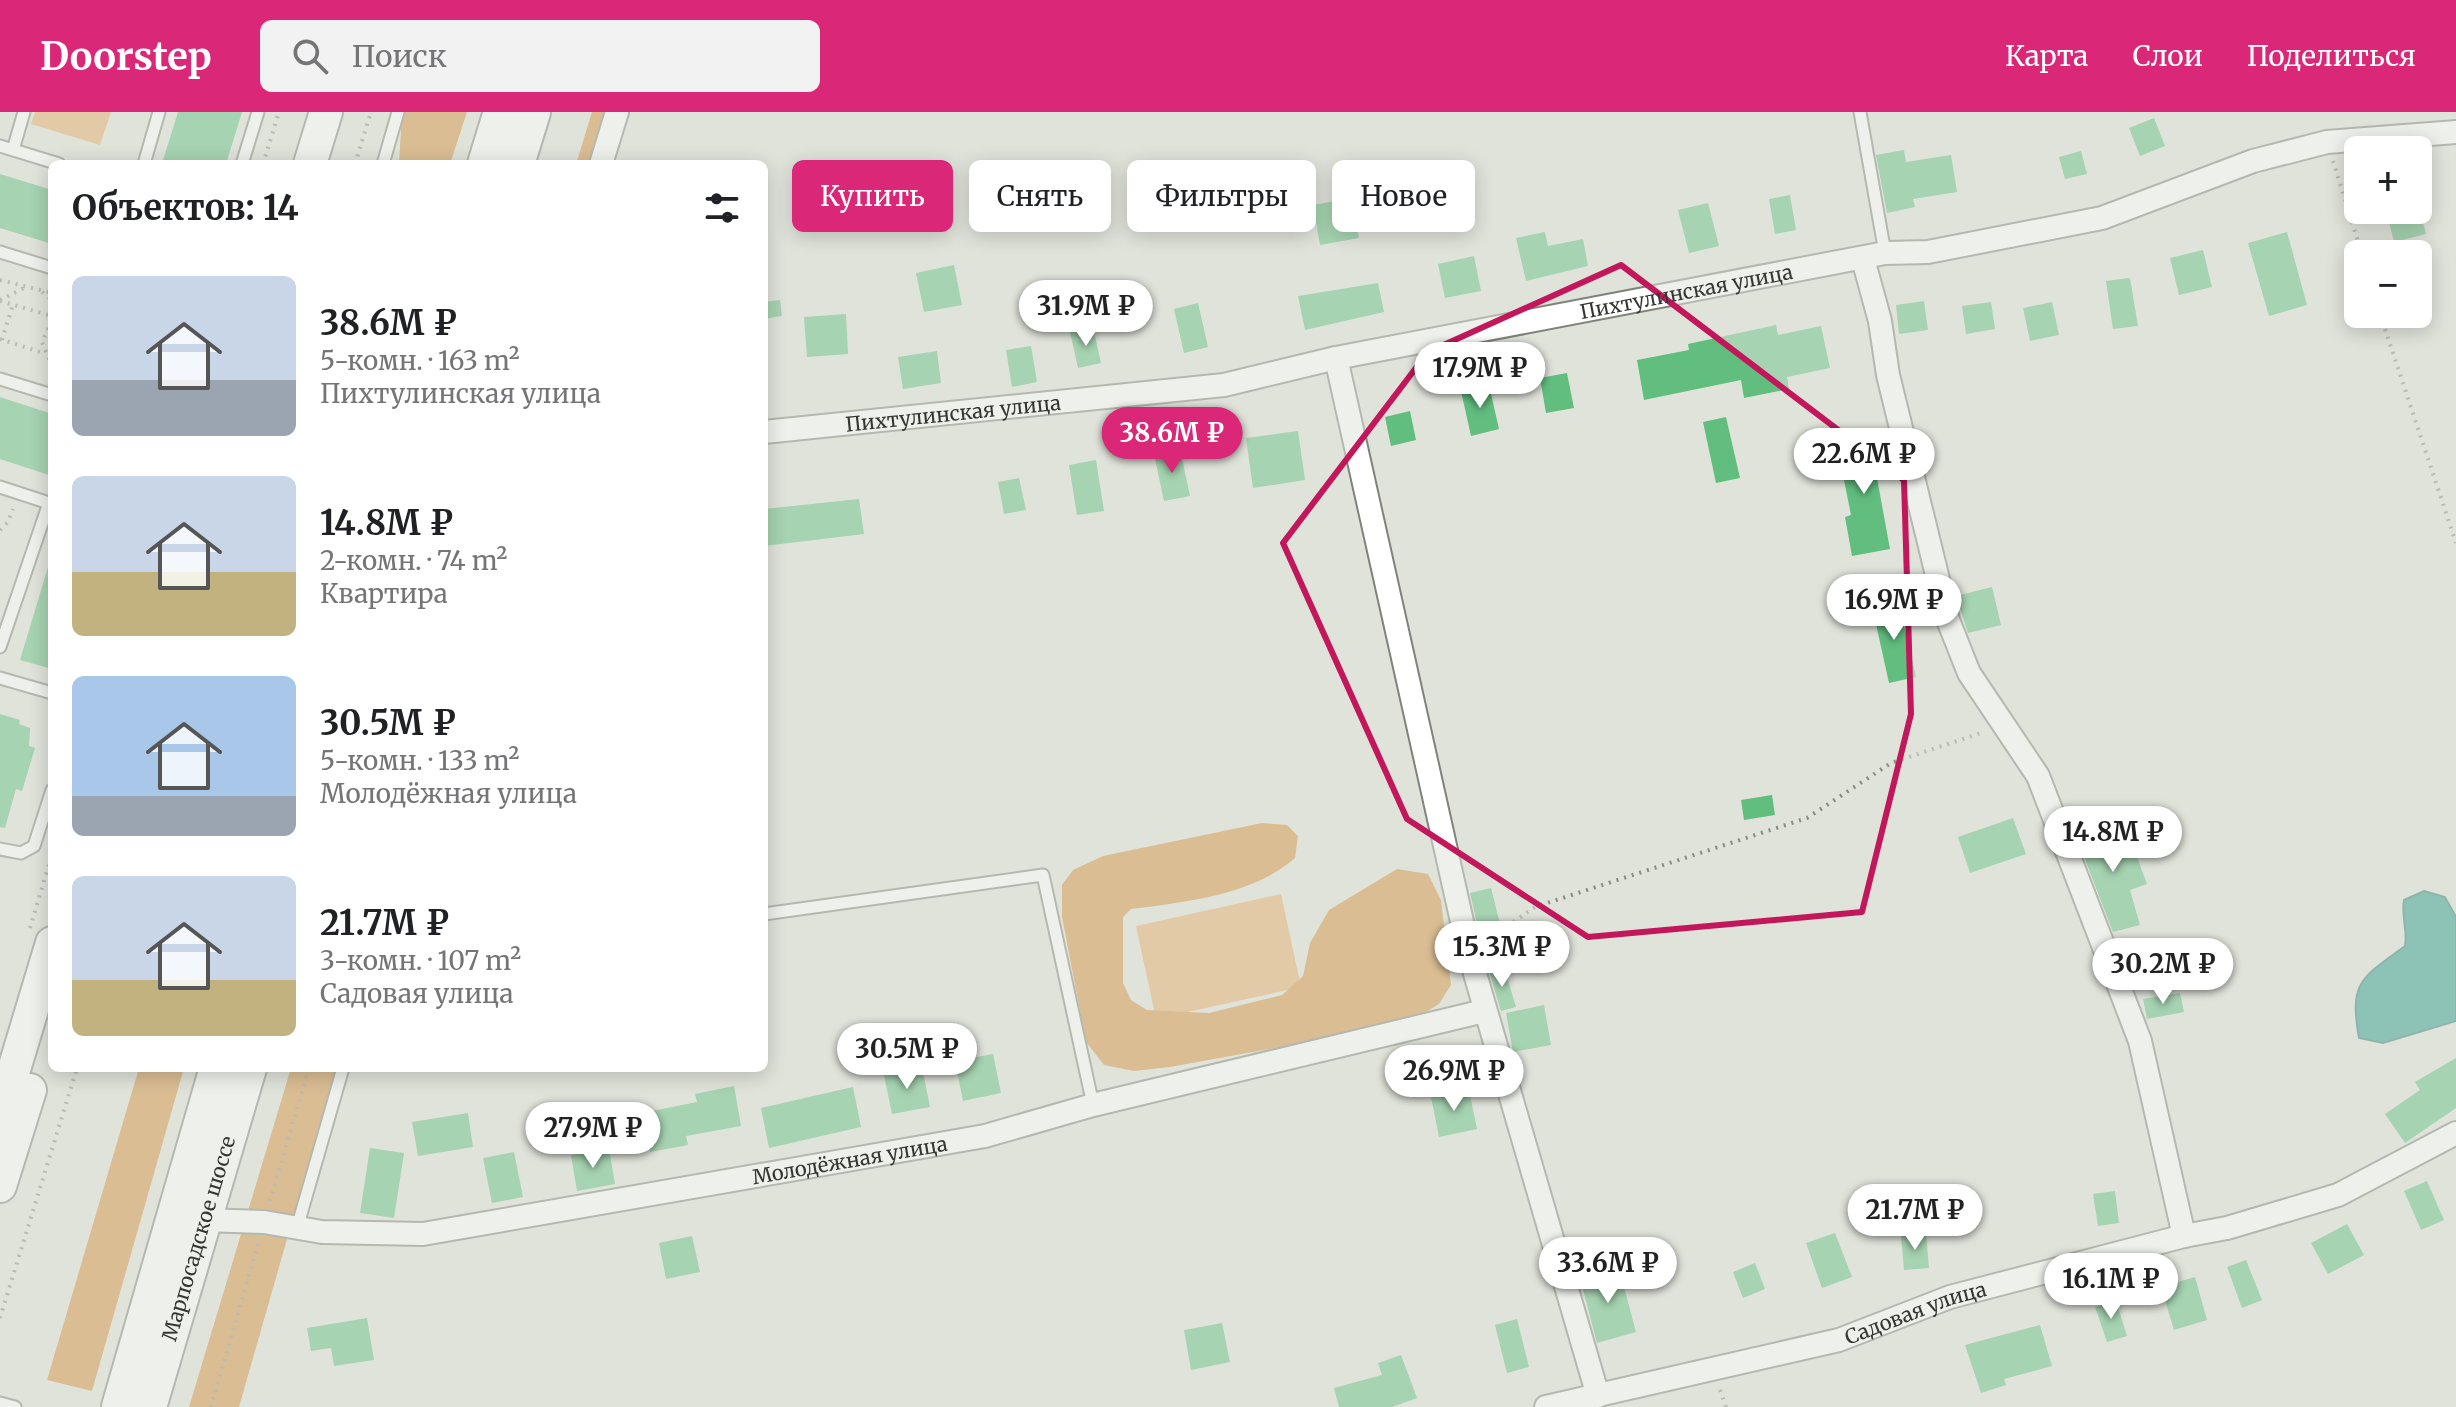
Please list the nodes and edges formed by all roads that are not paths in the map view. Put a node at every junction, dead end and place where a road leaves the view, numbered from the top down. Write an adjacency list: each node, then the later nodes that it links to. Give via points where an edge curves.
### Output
1 (24, 112): 13 (lane)
2 (159, 112): 14 (lane)
3 (258, 112): 15 (lane)
4 (305, 112): 16 (street)
5 (326, 112): 17 (street)
6 (398, 112): 18 (lane)
7 (502, 112): 19 (main road)
8 (532, 112): 20 (main road)
9 (617, 112): 21 (street)
10 (1860, 112): 24 (lane)
11 (2456, 132): 24 (street, Пихтулинская улица, via 2327,142 2253,161 2102,218 1928,252)
12 (0, 146): 13 (lane)
13 (13, 150): 22 (lane)
14 (145, 160)
15 (243, 160)
16 (290, 160)
17 (311, 160)
18 (384, 160)
19 (487, 160)
20 (517, 160)
21 (602, 160)
22 (48, 161)
23 (0, 252): 25 (lane)
24 (1874, 256): 26 (street, Пихтулинская улица); 52 (street, via 1888,375 1948,620 1969,673 2038,776 2140,1041)
25 (48, 267)
26 (1336, 358): 29 (street, Пихтулинская улица, via 1224,385); 40 (street)
27 (0, 379): 28 (lane)
28 (48, 394)
29 (768, 432)
30 (0, 487): 31 (lane)
31 (48, 503)
32 (48, 510): 33 (lane)
33 (0, 647)
34 (0, 678): 35 (lane)
35 (48, 692)
36 (48, 802): 37 (lane, via 34,846 21,853)
37 (0, 849)
38 (768, 913): 46 (lane, via 1043,875)
39 (48, 955): 45 (street)
40 (1484, 1011): 46 (street, Молодёжная улица); 53 (street)
41 (48, 1030): 49 (street)
42 (217, 1072): 56 (main road, Марпосадское шоссе)
43 (247, 1072): 50 (main road, Марпосадское шоссе)
44 (342, 1072): 51 (lane)
45 (5, 1083): 47 (street)
46 (1093, 1105): 51 (street, Молодёжная улица, via 985,1136 423,1234)
47 (0, 1116)
48 (2456, 1133): 52 (street, Садовая улица, via 2338,1195)
49 (0, 1186)
50 (203, 1220): 51 (street, Молодёжная улица); 57 (main road, Марпосадское шоссе)
51 (297, 1228)
52 (2184, 1236): 53 (street, Садовая улица, via 1950,1297 1839,1340)
53 (1598, 1396): 58 (street, Садовая улица)
54 (0, 1403): 55 (lane)
55 (15, 1407)
56 (120, 1407)
57 (148, 1407)
58 (1546, 1407)

